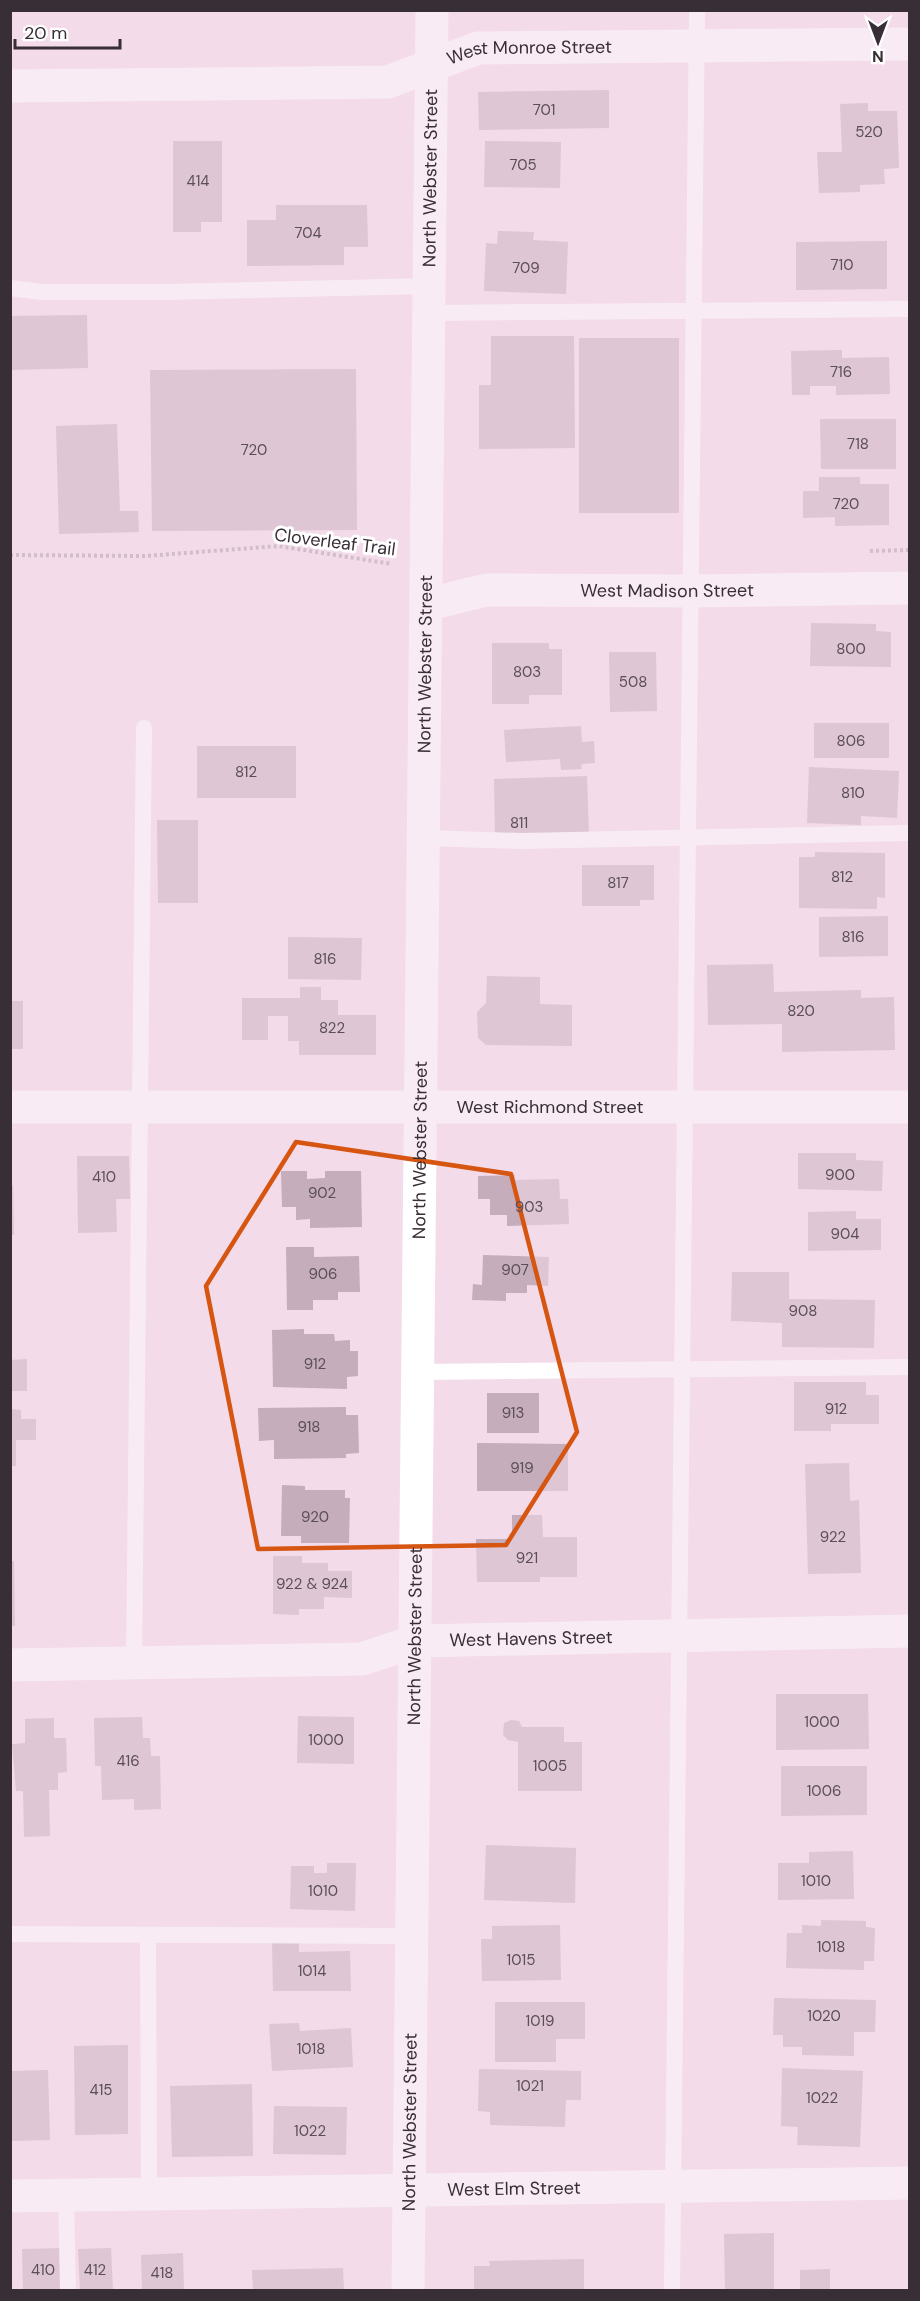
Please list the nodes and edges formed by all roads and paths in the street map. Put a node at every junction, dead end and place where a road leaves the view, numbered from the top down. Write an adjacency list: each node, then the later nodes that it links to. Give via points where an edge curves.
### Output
1 (432, 10): 5 (street, North Webster Street)
2 (697, 10): 4 (lane)
3 (909, 44): 4 (street, West Monroe Street)
4 (697, 46): 5 (street, West Monroe Street, via 477,48); 10 (lane)
5 (431, 67): 6 (street, West Monroe Street, via 388,82); 8 (street, North Webster Street)
6 (10, 86)
7 (10, 288): 8 (lane, via 42,292)
8 (428, 299): 10 (lane); 12 (street, North Webster Street)
9 (909, 309): 10 (lane)
10 (695, 310): 14 (lane)
11 (10, 555): 12 (path, Cloverleaf Trail, via 145,556 279,546 396,565)
12 (427, 562): 15 (street, North Webster Street)
13 (909, 588): 14 (street, West Madison Street)
14 (691, 591): 15 (street, West Madison Street, via 486,590); 19 (lane)
15 (426, 605): 18 (street, North Webster Street)
16 (144, 728): 20 (lane)
17 (909, 833): 19 (lane)
18 (424, 838): 19 (lane); 21 (street, North Webster Street)
19 (688, 838): 22 (lane)
20 (140, 1105): 21 (street, West Richmond Street); 23 (street, West Richmond Street); 31 (lane)
21 (422, 1105): 22 (street, West Richmond Street); 27 (street, North Webster Street)
22 (686, 1105): 24 (street, West Richmond Street); 26 (lane)
23 (10, 1107)
24 (909, 1107)
25 (909, 1367): 26 (lane)
26 (683, 1371): 27 (lane); 29 (lane)
27 (420, 1372): 30 (street, North Webster Street)
28 (909, 1631): 29 (street, West Havens Street)
29 (680, 1634): 30 (street, West Havens Street); 37 (lane)
30 (416, 1641): 31 (street, West Havens Street, via 362,1659); 35 (street, North Webster Street)
31 (134, 1662): 32 (street, West Havens Street)
32 (10, 1665)
33 (10, 1934): 34 (lane)
34 (148, 1935): 35 (lane); 39 (lane)
35 (412, 1936): 38 (street, North Webster Street)
36 (909, 2183): 37 (street, West Elm Street)
37 (673, 2187): 38 (street, West Elm Street); 44 (lane)
38 (409, 2192): 39 (street, West Elm Street); 43 (street, North Webster Street)
39 (149, 2194): 41 (street, West Elm Street)
40 (10, 2196): 41 (street, West Elm Street)
41 (66, 2196): 42 (lane)
42 (68, 2290)
43 (408, 2290)
44 (672, 2290)

